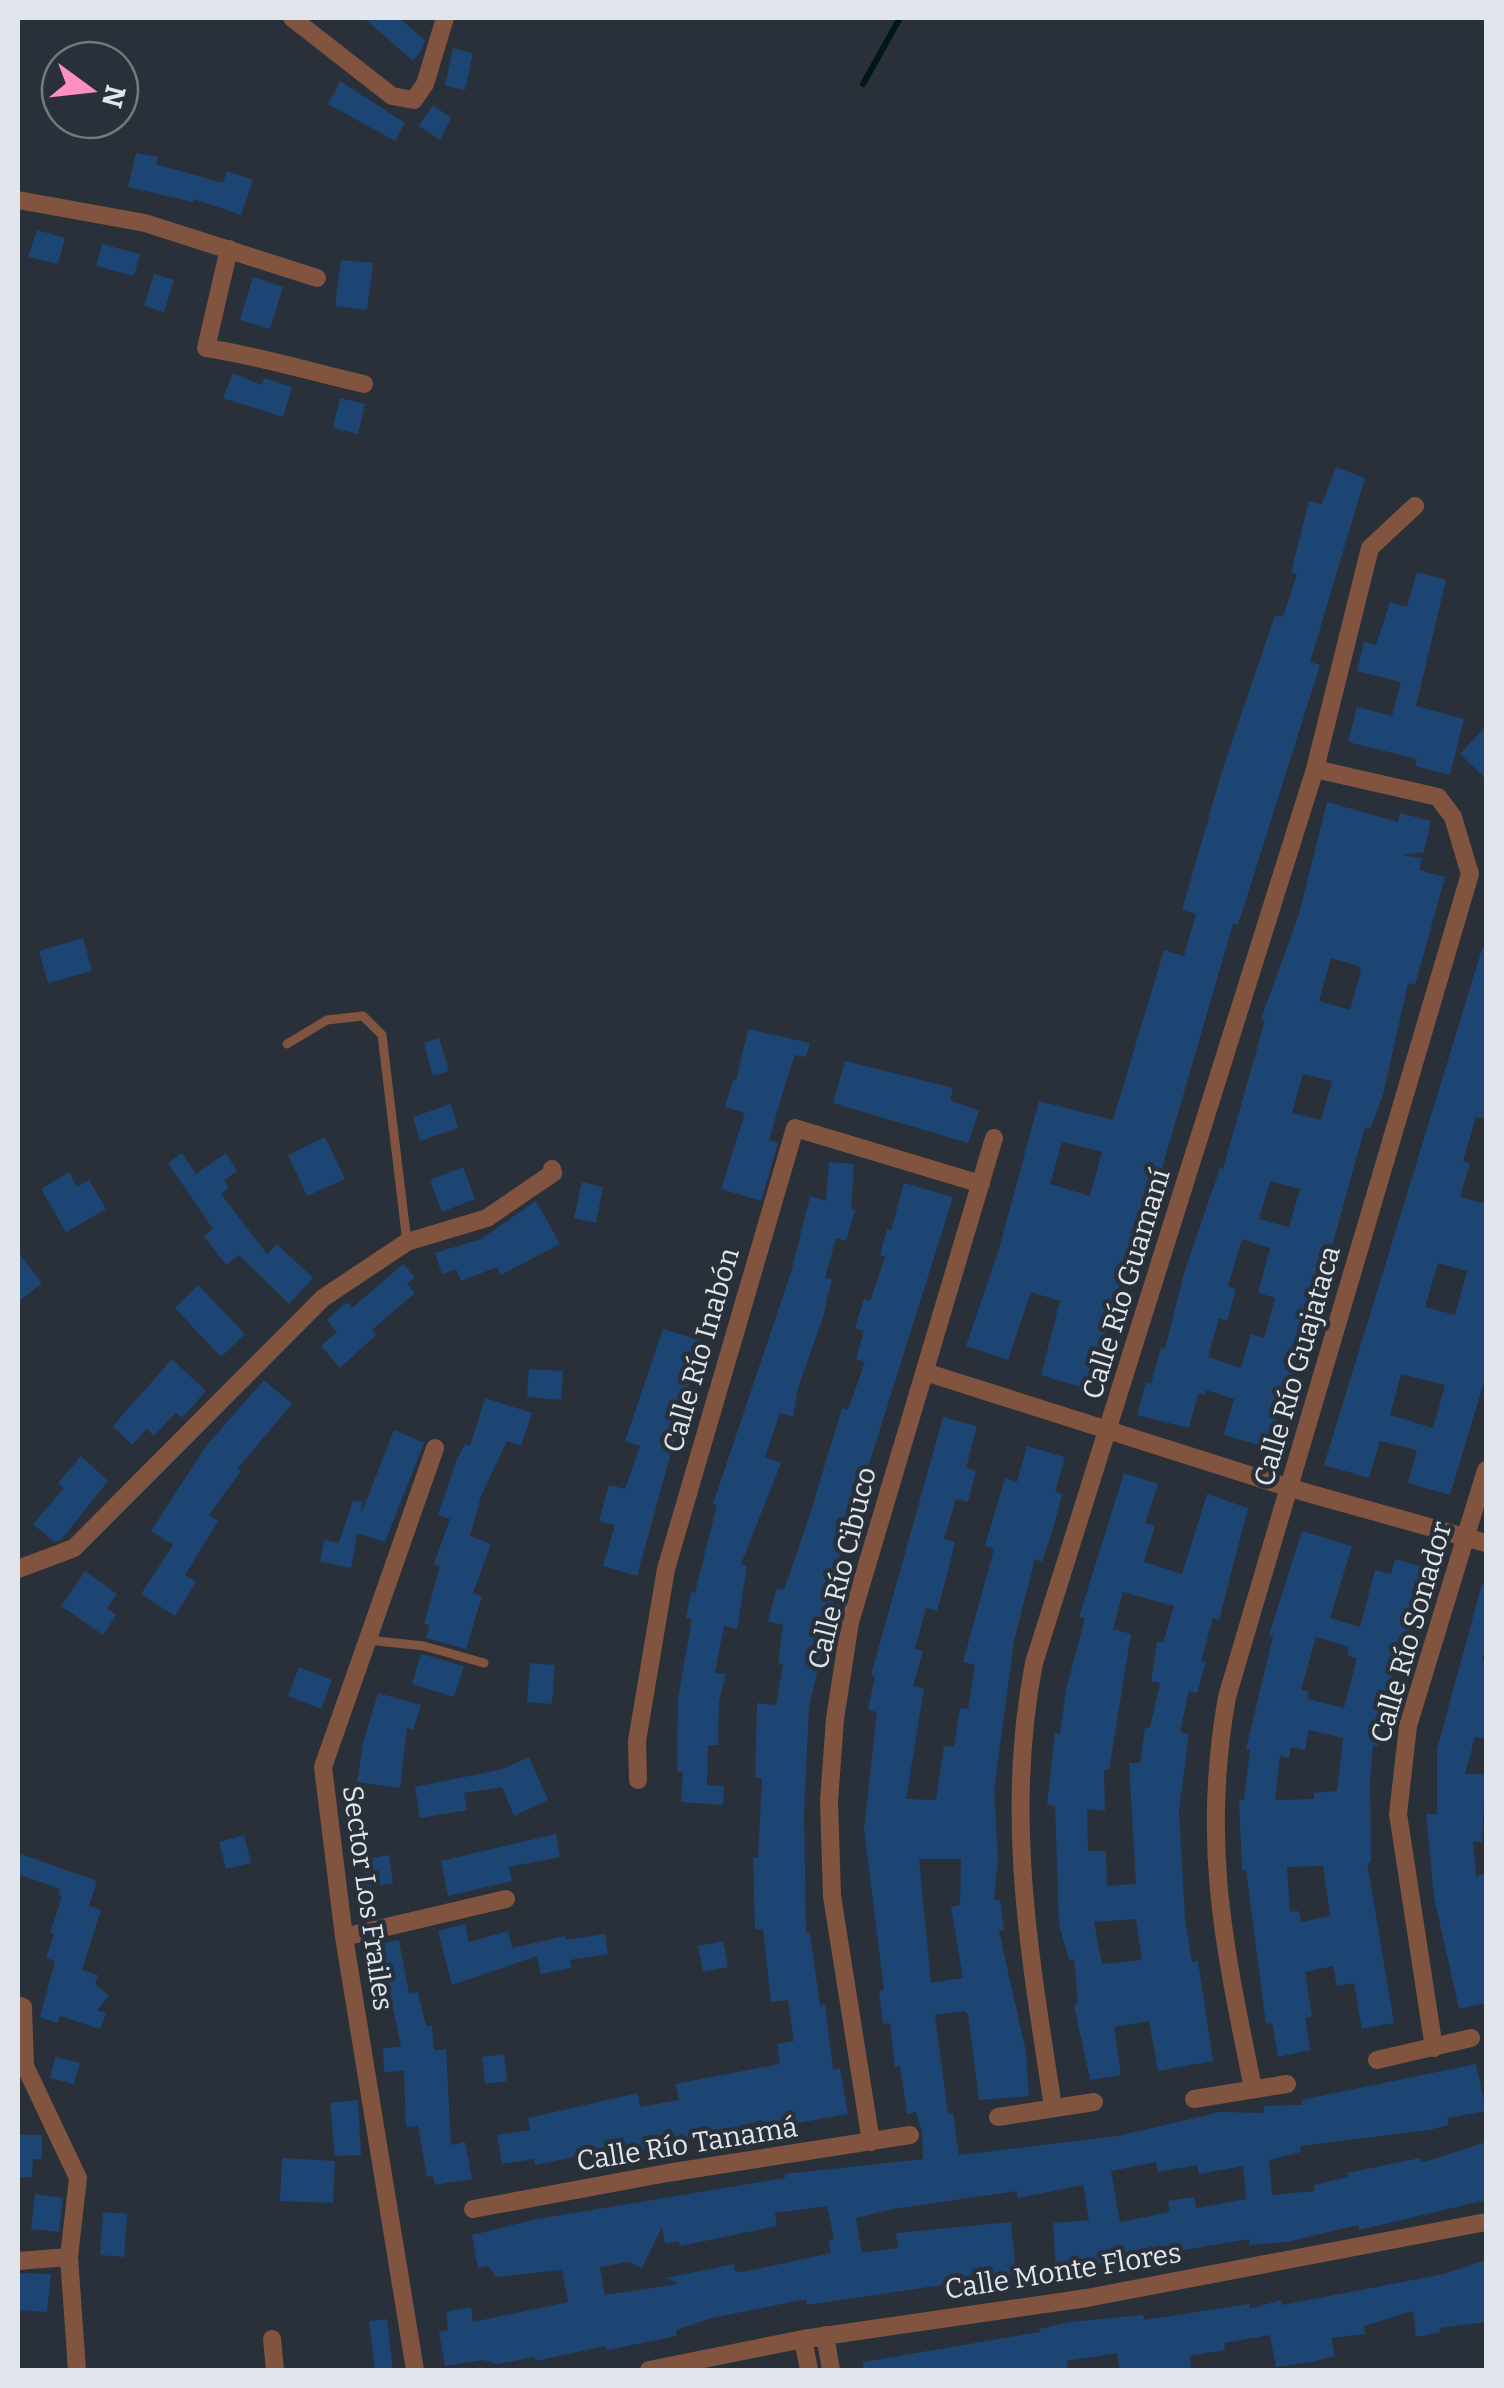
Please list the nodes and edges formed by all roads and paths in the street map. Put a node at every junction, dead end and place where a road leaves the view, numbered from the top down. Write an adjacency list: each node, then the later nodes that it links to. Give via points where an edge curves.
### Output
1 (292, 18): 2 (street, via 392,96 414,100)
2 (445, 18)
3 (18, 200): 4 (street, via 145,224)
4 (229, 249): 5 (street); 6 (street, via 206,348)
5 (317, 278)
6 (364, 384)
7 (1414, 506): 8 (street, Calle Río Guamaní, via 1370,548)
8 (1314, 769): 15 (street, Calle Río Guamaní); 18 (street, Calle Río Guajataca, via 1438,797 1453,816 1470,874)
9 (287, 1044): 13 (lane, via 327,1020 364,1016 382,1034)
10 (994, 1138): 12 (street, Calle Río Cibuco)
11 (552, 1169): 13 (street, via 488,1218)
12 (980, 1184): 14 (street, Calle Río Cibuco); 24 (street, Calle Río Inabón, via 794,1128 666,1569 636,1742)
13 (408, 1242): 21 (street, via 322,1298 74,1548)
14 (924, 1372): 15 (street); 38 (street, Calle Río Cibuco, via 850,1622 834,1720 832,1896)
15 (1108, 1432): 18 (street); 35 (street, Calle Río Guamaní, via 1045,1623 1023,1720 1022,1911)
16 (434, 1448): 22 (street, Sector Los Frailes)
17 (1486, 1470): 19 (street, Calle Río Sonador)
18 (1290, 1488): 19 (street); 32 (street, Calle Río Guajataca, via 1244,1632 1214,1767 1222,1938)
19 (1466, 1538): 20 (street); 29 (street, Calle Río Sonador, via 1408,1726 1398,1814)
20 (1486, 1543)
21 (18, 1569)
22 (365, 1640): 23 (lane, via 424,1646); 26 (street, Sector Los Frailes, via 322,1767)
23 (484, 1663)
24 (638, 1780)
25 (506, 1899): 26 (street)
26 (344, 1937): 48 (street, Sector Los Frailes)
27 (18, 2005): 41 (street, via 24,2066 78,2178)
28 (1472, 2038): 29 (street)
29 (1434, 2048): 30 (street)
30 (1377, 2060)
31 (1287, 2084): 32 (street)
32 (1253, 2088): 33 (street)
33 (1194, 2099)
34 (1094, 2102): 35 (street)
35 (1052, 2107): 36 (street)
36 (998, 2117)
37 (910, 2136): 38 (street, Calle Río Tanamá)
38 (871, 2142): 39 (street, Calle Río Tanamá)
39 (473, 2209)
40 (1486, 2222): 43 (street, Calle Monte Flores, via 1088,2298)
41 (69, 2256): 42 (street); 46 (street)
42 (18, 2262)
43 (825, 2335): 45 (street, Calle Monte Flores); 51 (street)
44 (272, 2338): 47 (street)
45 (803, 2339): 49 (street, Calle Monte Flores); 50 (street)
46 (77, 2370)
47 (275, 2370)
48 (416, 2370)
49 (648, 2370)
50 (809, 2370)
51 (831, 2370)

